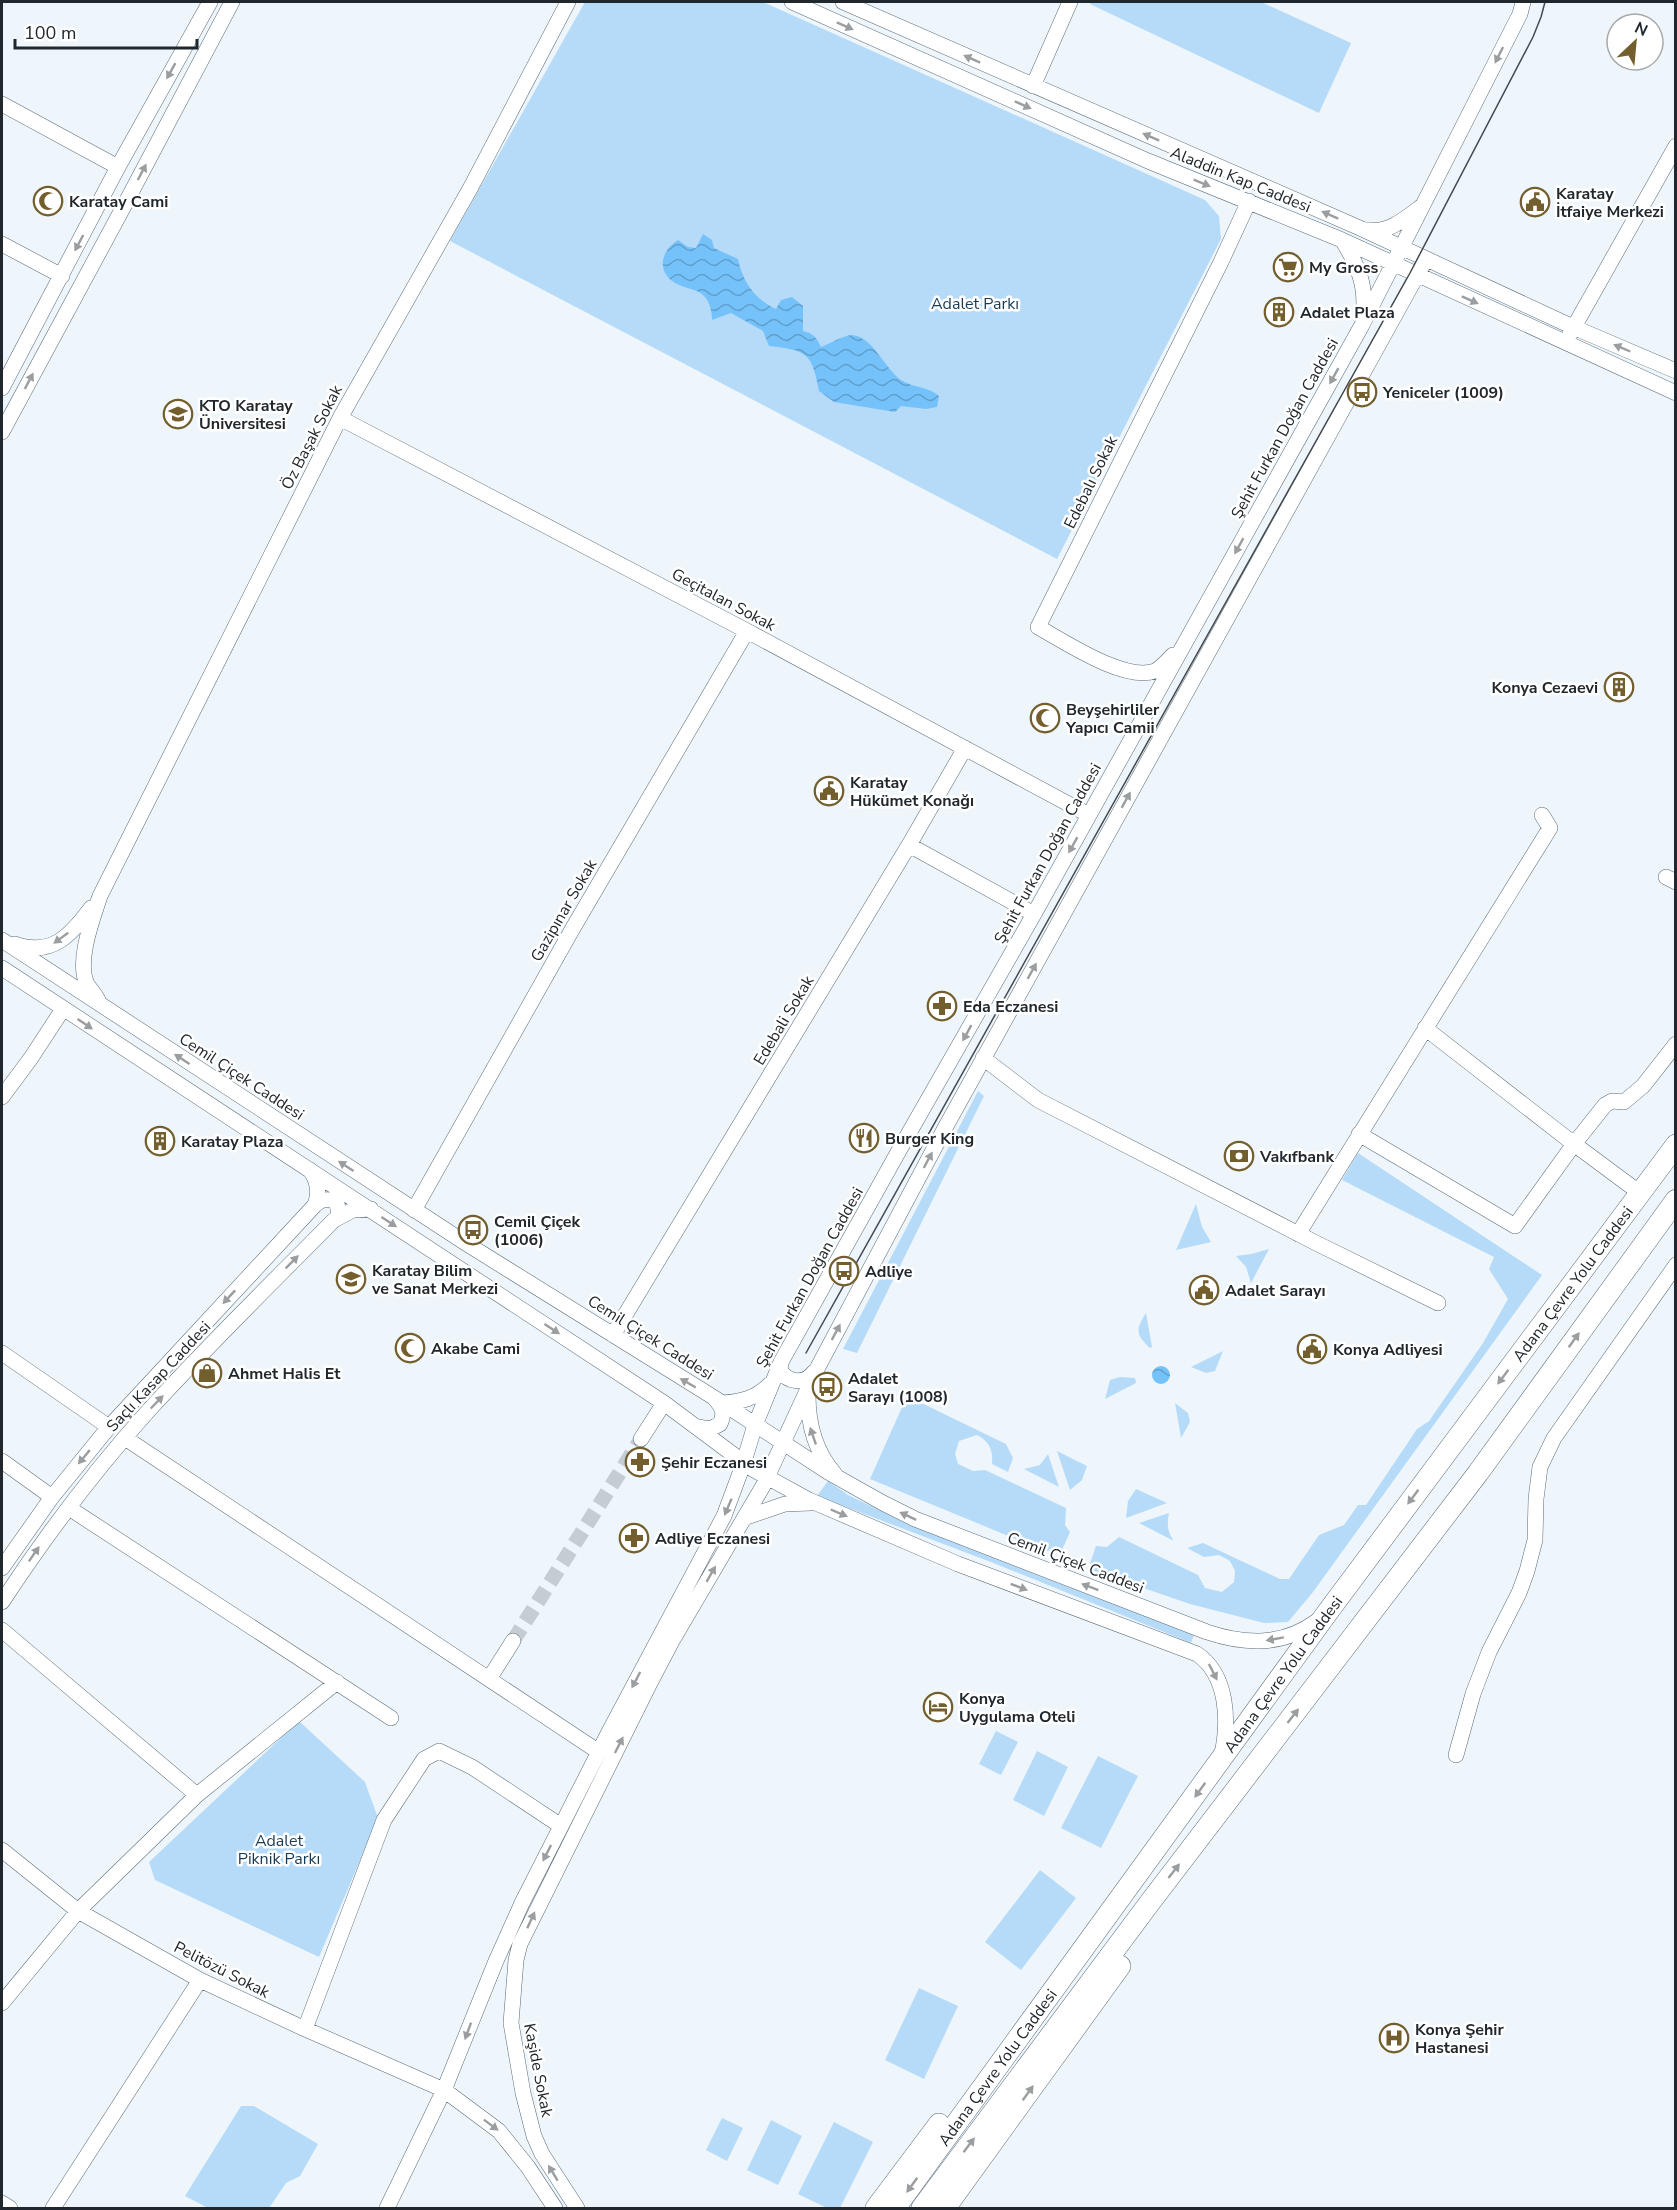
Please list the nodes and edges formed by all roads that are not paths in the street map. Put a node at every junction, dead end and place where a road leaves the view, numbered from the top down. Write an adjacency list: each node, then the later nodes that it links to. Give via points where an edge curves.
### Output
1 (210, 2): 11 (street, one-way to 11)
2 (231, 2): 29 (street, one-way to 2)
3 (568, 2): 28 (street, Öz Başak Sokak, via 471,187)
4 (792, 2): 12 (street, Aladdin Kap Caddesi, one-way to 12, via 1148,161)
5 (843, 2): 8 (street, Aladdin Kap Caddesi, one-way to 5)
6 (1070, 2): 8 (street)
7 (1523, 2): 13 (street, Şehit Furkan Doğan Caddesi, one-way to 13)
8 (1033, 86): 14 (street, Aladdin Kap Caddesi, one-way to 8)
9 (3, 109): 11 (street)
10 (1676, 146): 23 (street)
11 (118, 167): 20 (street, one-way to 20)
12 (1249, 201): 15 (street, Aladdin Kap Caddesi); 31 (street, Edebalı Sokak, via 1038,627 1117,669 1140,673 1156,670)
13 (1424, 204): 14 (street, via 1386,229); 17 (street, Şehit Furkan Doğan Caddesi)
14 (1362, 230): 17 (street, Aladdin Kap Caddesi)
15 (1342, 240): 19 (street, Aladdin Kap Caddesi); 22 (street, via 1364,286)
16 (2, 244): 20 (street)
17 (1402, 248): 18 (street, Aladdin Kap Caddesi); 19 (street, Şehit Furkan Doğan Caddesi)
18 (1426, 259): 21 (street); 23 (street, Aladdin Kap Caddesi)
19 (1393, 264): 21 (street, Aladdin Kap Caddesi); 22 (street, Şehit Furkan Doğan Caddesi)
20 (62, 276): 26 (street)
21 (1417, 276): 24 (street, Aladdin Kap Caddesi, one-way to 24); 44 (street, one-way to 21)
22 (1362, 325): 31 (street, Şehit Furkan Doğan Caddesi, one-way to 31)
23 (1573, 327): 24 (street); 25 (street, Aladdin Kap Caddesi, one-way to 23)
24 (1565, 343): 27 (street, Aladdin Kap Caddesi)
25 (1676, 371)
26 (2, 388)
27 (1676, 393)
28 (340, 418): 30 (street, Geçitalan Sokak); 36 (street, Öz Başak Sokak)
29 (2, 432)
30 (747, 631): 32 (street, Geçitalan Sokak); 54 (street, Gazipınar Sokak)
31 (1185, 643): 33 (street, Şehit Furkan Doğan Caddesi)
32 (965, 748): 33 (street, Geçitalan Sokak); 35 (street, Edebali Sokak)
33 (1089, 815): 37 (street, Şehit Furkan Doğan Caddesi, one-way to 37)
34 (1542, 815): 42 (street, via 1550,828)
35 (909, 845): 37 (street); 59 (street, Edebali Sokak)
36 (100, 896): 38 (street, one-way to 38, via 81,922 57,944 31,949); 40 (street, via 84,955 86,982)
37 (1034, 914): 61 (street, Şehit Furkan Doğan Caddesi, one-way to 61)
38 (2, 940): 40 (street, Cemil Çiçek Caddesi)
39 (2, 968): 41 (street)
40 (103, 1007): 54 (street, Cemil Çiçek Caddesi, one-way to 40)
41 (63, 1009): 45 (street); 49 (street, one-way to 49)
42 (1425, 1028): 46 (street); 47 (street)
43 (1676, 1044): 47 (street, via 1643,1086 1624,1102 1605,1105)
44 (983, 1058): 56 (street, via 1038,1100); 62 (street, one-way to 44)
45 (2, 1097)
46 (1359, 1134): 47 (street, via 1515,1226); 56 (street)
47 (1574, 1144): 50 (street)
48 (1676, 1145): 50 (highway, Adana Çevre Yolu Caddesi)
49 (310, 1170): 52 (street, via 318,1186); 53 (street)
50 (1640, 1193): 85 (highway, Adana Çevre Yolu Caddesi, one-way to 85)
51 (1676, 1200): 99 (highway, Adana Çevre Yolu Caddesi, one-way to 51, via 1479,1473)
52 (315, 1205): 55 (street, via 330,1199 337,1203); 68 (street, Saçlı Kasap Caddesi, one-way to 68)
53 (370, 1209): 55 (street); 66 (street, one-way to 66)
54 (414, 1210): 59 (street, Cemil Çiçek Caddesi)
55 (339, 1216): 70 (street, Saçlı Kasap Caddesi, one-way to 55)
56 (1298, 1234): 58 (street)
57 (1676, 1265): 94 (street, via 1554,1438 1540,1467 1535,1540 1527,1571 1488,1652)
58 (1438, 1303)
59 (613, 1335): 65 (street, Cemil Çiçek Caddesi, one-way to 59)
60 (2, 1353): 68 (street)
61 (781, 1362): 62 (street, via 780,1370 792,1381 804,1381); 63 (street, Şehit Furkan Doğan Caddesi)
62 (818, 1367): 64 (street)
63 (772, 1382): 65 (street, via 749,1399); 67 (street, Şehit Furkan Doğan Caddesi)
64 (808, 1388): 72 (street, Kaşide Sokak); 76 (street, one-way to 64, via 816,1445 808,1419)
65 (718, 1400): 67 (street, Cemil Çiçek Caddesi); 69 (street, via 723,1417 720,1424 710,1429)
66 (664, 1402): 69 (street); 71 (street)
67 (758, 1419): 72 (street, Cemil Çiçek Caddesi); 75 (street, Şehit Furkan Doğan Caddesi)
68 (109, 1427): 79 (street, Saçlı Kasap Caddesi, one-way to 79)
69 (698, 1427): 73 (street)
70 (125, 1438): 81 (street, Saçlı Kasap Caddesi); 90 (street)
71 (641, 1439)
72 (783, 1443): 76 (street, Cemil Çiçek Caddesi); 77 (street, Kaşide Sokak)
73 (729, 1451): 75 (street); 78 (street)
74 (2, 1461): 79 (street)
75 (744, 1462): 77 (street); 78 (street, Şehit Furkan Doğan Caddesi)
76 (838, 1477): 87 (street, Cemil Çiçek Caddesi, one-way to 76, via 915,1519)
77 (767, 1478): 80 (street); 82 (street, Kaşide Sokak)
78 (737, 1484): 93 (street, Şehit Furkan Doğan Caddesi, one-way to 93, via 720,1525)
79 (52, 1497): 83 (street, Saçlı Kasap Caddesi)
80 (816, 1503): 82 (street, via 784,1504); 89 (street, one-way to 89, via 969,1568)
81 (69, 1508): 84 (street, Saçlı Kasap Caddesi, one-way to 81); 91 (street)
82 (744, 1518): 111 (street, Kaşide Sokak, one-way to 82, via 534,2136 524,2093 511,2023 520,1944 663,1659)
83 (2, 1568)
84 (2, 1602)
85 (1327, 1614): 87 (street, Cemil Çiçek Caddesi, one-way to 87, via 1303,1630 1273,1640 1233,1639); 95 (highway, Adana Çevre Yolu Caddesi)
86 (2, 1630): 96 (street)
87 (1207, 1632): 89 (street, via 1210,1644)
88 (513, 1641): 90 (street)
89 (1197, 1654): 95 (street, one-way to 95, via 1213,1670 1223,1698 1225,1731)
90 (489, 1679): 93 (street)
91 (337, 1682): 92 (street); 96 (street)
92 (391, 1718)
93 (599, 1752): 97 (street, Şehit Furkan Doğan Caddesi)
94 (1456, 1755)
95 (1220, 1763): 100 (highway, Adana Çevre Yolu Caddesi, one-way to 100)
96 (197, 1795): 101 (street)
97 (561, 1826): 104 (street, via 456,1759 439,1751 424,1759 384,1821); 105 (street, Şehit Furkan Doğan Caddesi, one-way to 105, via 496,1961)
98 (2, 1850): 101 (street, Pelitözü Sokak)
99 (1151, 1901): 114 (highway, Adana Çevre Yolu Caddesi, one-way to 99); 115 (highway, one-way to 99, via 1124,1960)
100 (1117, 1905): 112 (highway, via 1047,1982); 113 (highway, Adana Çevre Yolu Caddesi, one-way to 113)
101 (78, 1911): 102 (street, Pelitözü Sokak); 103 (street)
102 (200, 1980): 104 (street, Pelitözü Sokak); 108 (street)
103 (2, 2002)
104 (304, 2029): 105 (street, Pelitözü Sokak)
105 (444, 2090): 109 (street, Şehit Furkan Doğan Caddesi); 110 (street, Pelitözü Sokak, one-way to 110, via 499,2131)
106 (2, 2203): 107 (street)
107 (10, 2208)
108 (53, 2208)
109 (387, 2208)
110 (555, 2208)
111 (577, 2208)
112 (876, 2208)
113 (895, 2208)
114 (922, 2208)
115 (945, 2208)

